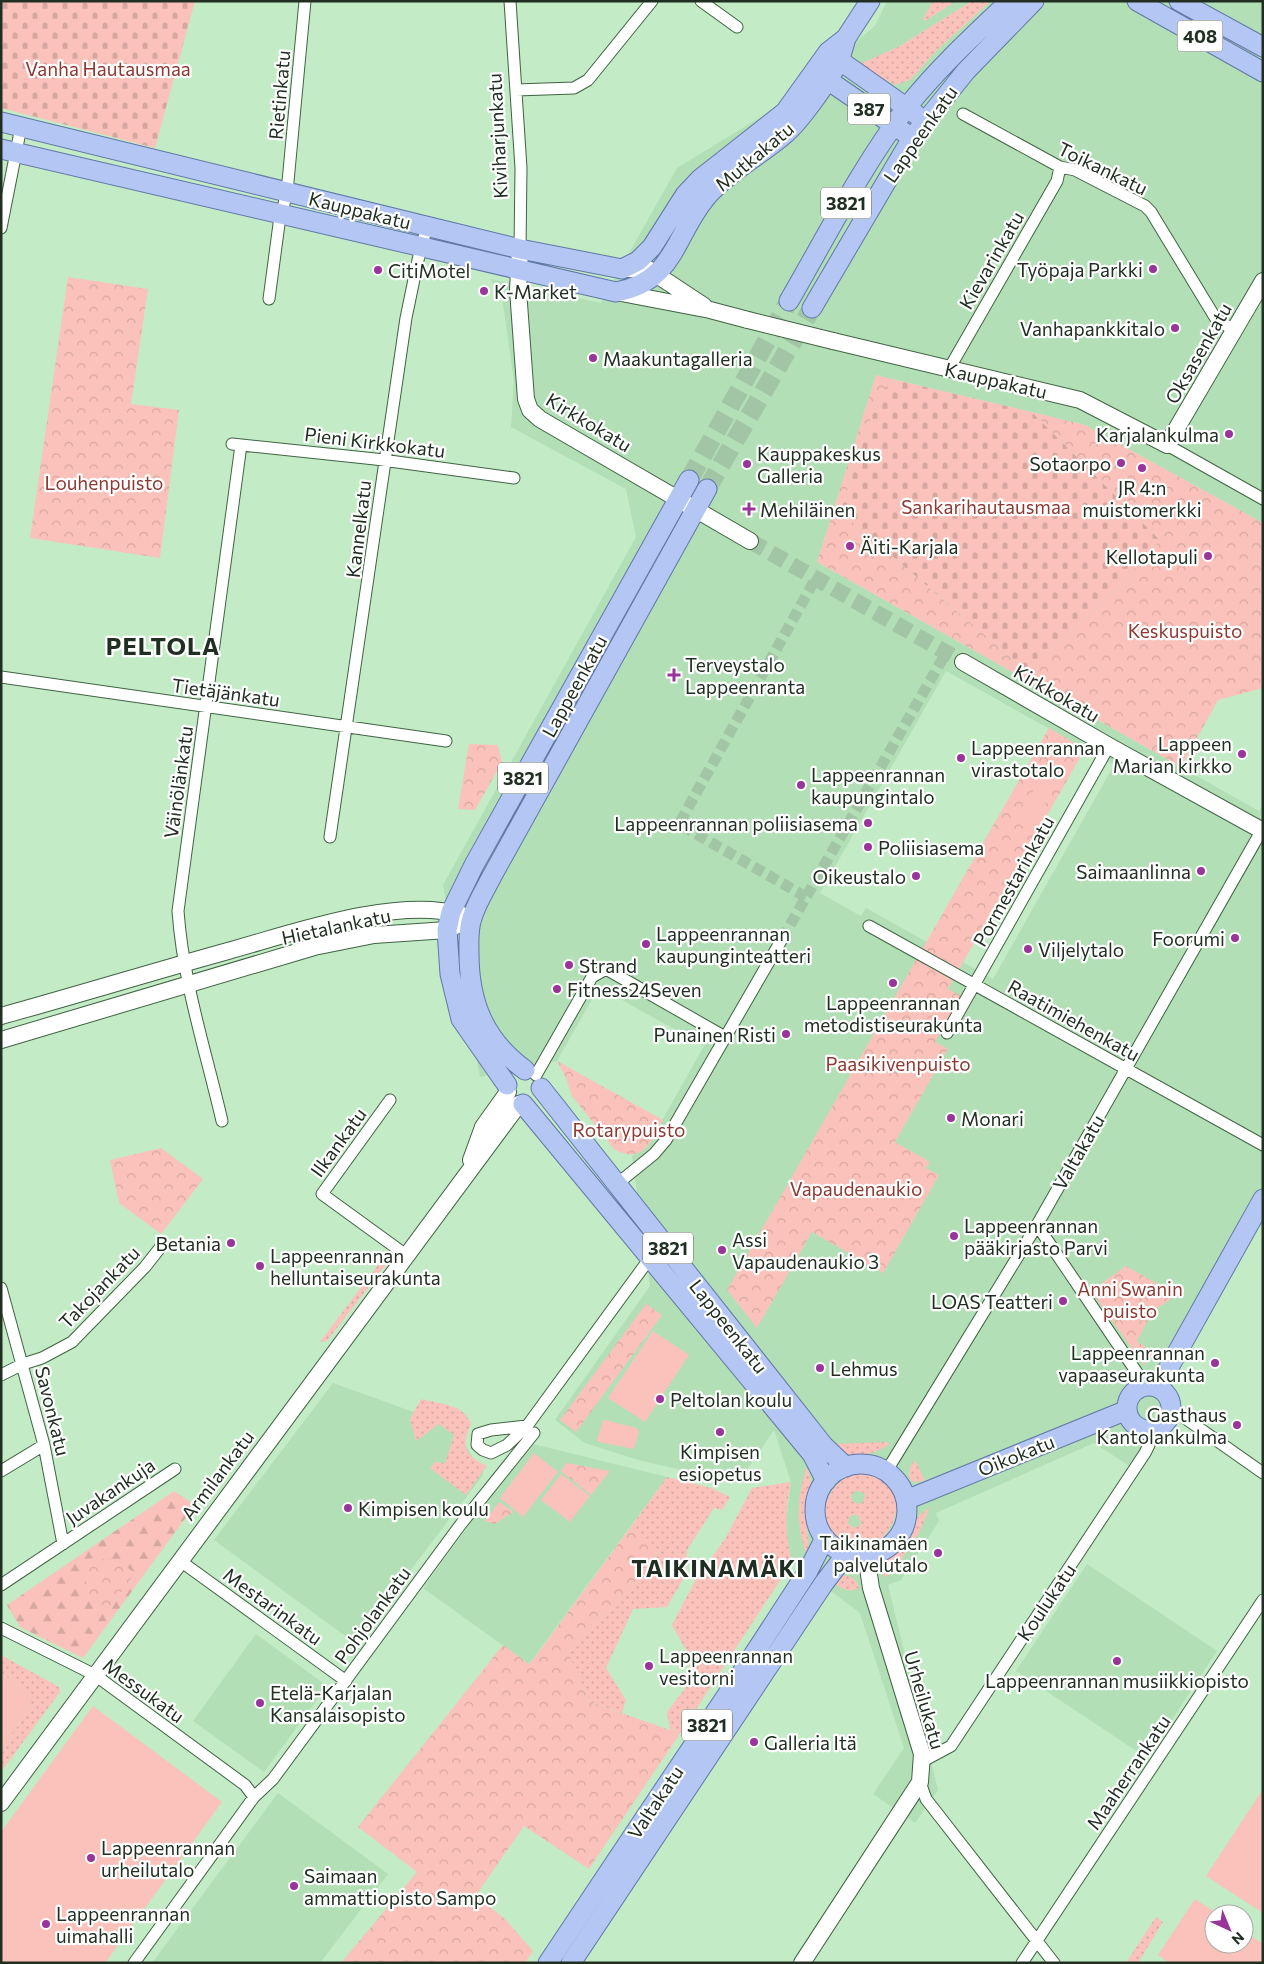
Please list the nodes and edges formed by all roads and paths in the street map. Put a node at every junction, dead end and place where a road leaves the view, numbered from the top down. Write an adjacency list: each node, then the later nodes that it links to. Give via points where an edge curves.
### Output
1 (305, 1): 25 (street, Rietinkatu)
2 (510, 1): 15 (street, Kiviharjunkatu)
3 (652, 1): 15 (street, via 588,80 574,88)
4 (702, 1): 10 (street)
5 (870, 1): 12 (main road, Mutkakatu)
6 (1010, 1): 16 (main road, Lappeenkatu / 3821, via 943,66)
7 (1034, 1): 18 (main road, Lappeenkatu / 3821, via 966,71)
8 (1137, 1): 13 (main road, 408)
9 (1179, 1): 11 (main road, 408)
10 (737, 27)
11 (1263, 47)
12 (833, 56): 14 (main road, Mutkakatu); 16 (main road, 387)
13 (1263, 72)
14 (821, 75): 20 (main road, 387); 30 (main road, Mutkakatu, via 786,112 700,179 685,195); 34 (main road, Mutkakatu, via 814,98 786,133 707,196 670,258)
15 (516, 90): 31 (street, Kiviharjunkatu, via 521,168)
16 (907, 108): 18 (main road, 387); 20 (main road, Lappeenkatu / 3821)
17 (963, 114): 24 (street, Toikankatu)
18 (925, 121): 22 (main road, Lappeenkatu / 3821)
19 (1, 122): 21 (main road, Kauppakatu)
20 (894, 126): 22 (main road, 387); 37 (main road, Lappeenkatu / 3821)
21 (21, 127): 23 (street); 25 (main road, Kauppakatu)
22 (912, 138): 38 (main road, Lappeenkatu / 3821)
23 (8, 151): 26 (main road, Kauppakatu); 28 (street)
24 (1060, 167): 40 (street, Toikankatu, via 1075,170 1145,206 1216,319); 41 (street, Kievarinkatu, via 1057,181)
25 (287, 192): 26 (street); 27 (main road, Kauppakatu)
26 (282, 214): 29 (main road, Kauppakatu); 36 (street)
27 (427, 226): 29 (street, Kannelkatu); 31 (main road, Kauppakatu)
28 (1, 228)
29 (422, 247): 32 (main road, Kauppakatu); 44 (street, Kannelkatu, via 406,318)
30 (652, 247): 33 (main road, Mutkakatu, via 638,261); 34 (street, Mutkakatu)
31 (520, 249): 32 (street, Kiviharjunkatu); 33 (main road, Kauppakatu)
32 (518, 269): 34 (main road, Kauppakatu, via 616,292 635,289); 48 (street, Kirkkokatu, via 526,399 530,410 540,419)
33 (622, 269): 34 (street, Kauppakatu)
34 (651, 281): 39 (street, Kauppakatu); 39 (street, Kauppakatu)
35 (1263, 281): 40 (street, Oksasenkatu)
36 (269, 299)
37 (789, 301)
38 (812, 308)
39 (710, 310): 41 (street, Kauppakatu, bridge)
40 (1234, 330): 43 (street, Oksasenkatu)
41 (949, 369): 43 (street, Kauppakatu, via 1080,400)
42 (236, 444): 44 (street, Pieni Kirkkokatu); 54 (street, Väinölänkatu)
43 (1168, 445): 49 (street, Kauppakatu)
44 (384, 460): 45 (street, Pieni Kirkkokatu); 55 (street, Kannelkatu)
45 (514, 478)
46 (689, 480): 48 (main road, Lappeenkatu / 3821)
47 (707, 489): 50 (main road, Lappeenkatu / 3821)
48 (679, 498): 50 (street, Kirkkokatu); 61 (main road, Lappeenkatu / 3821, via 474,865)
49 (1263, 499)
50 (696, 508): 51 (street, Kirkkokatu); 60 (main road, Lappeenkatu / 3821, via 492,876)
51 (750, 540)
52 (963, 662): 57 (street, Kirkkokatu)
53 (1, 677): 54 (street, Tietäjänkatu)
54 (206, 707): 55 (street, Tietäjänkatu); 64 (street, Väinölänkatu, via 178,911)
55 (347, 727): 56 (street, Tietäjänkatu); 59 (street, Kannelkatu)
56 (446, 741)
57 (1109, 746): 58 (street, Kirkkokatu); 66 (street, Pormestarinkatu)
58 (1262, 830): 71 (street, Valtakatu)
59 (330, 837)
60 (472, 918): 61 (street, Hietalankatu); 72 (main road, Lappeenkatu / 3821, via 469,976 480,1018 513,1061)
61 (449, 921): 64 (street, Hietalankatu, via 430,910 366,914); 65 (street, Hietalankatu, via 314,948); 73 (main road, Lappeenkatu / 3821, via 450,974 461,1019)
62 (869, 926): 66 (street, Raatimiehenkatu)
63 (782, 939): 69 (street)
64 (184, 963): 65 (street, Väinölänkatu); 67 (street, Hietalankatu)
65 (189, 985): 70 (street, Hietalankatu); 75 (street, Väinölänkatu)
66 (974, 985): 68 (street, Pormestarinkatu); 71 (street, Raatimiehenkatu)
67 (1, 1016)
68 (947, 1033)
69 (725, 1037): 72 (street, via 606,969 592,976); 77 (street, via 666,1140)
70 (1, 1040)
71 (1126, 1068): 76 (street, Raatimiehenkatu); 79 (street, Valtakatu)
72 (534, 1078): 73 (main road, via 535,1100); 73 (main road, via 513,1074); 77 (main road, Lappeenkatu / 3821)
73 (514, 1096): 81 (street, Armilankatu, via 483,1127 467,1172); 82 (main road, Lappeenkatu / 3821)
74 (390, 1100): 81 (street, Ilkankatu, via 322,1194)
75 (222, 1121)
76 (1263, 1145)
77 (617, 1184): 91 (main road, Lappeenkatu / 3821, via 823,1445)
78 (1263, 1199): 86 (main road)
79 (1037, 1225): 86 (street); 94 (street, Valtakatu)
80 (163, 1244): 84 (street, Takojankatu, via 72,1342)
81 (406, 1255): 102 (street, Armilankatu)
82 (650, 1258): 96 (main road, Lappeenkatu / 3821, via 812,1454); 107 (street, Pohjolankatu, via 530,1430)
83 (1, 1288): 84 (street, Savonkatu)
84 (23, 1364): 85 (street, Takojankatu); 90 (street, Savonkatu)
85 (1, 1375)
86 (1152, 1386): 87 (main road, via 1169,1398); 88 (main road, via 1132,1393)
87 (1172, 1409): 89 (main road, via 1165,1424); 95 (street)
88 (1127, 1410): 89 (main road, via 1133,1424); 97 (main road, Oikokatu)
89 (1152, 1430): 108 (street, Koulukatu, via 1145,1454 950,1746)
90 (44, 1445): 93 (street); 99 (street, Savonkatu)
91 (846, 1467): 94 (main road, via 867,1464); 96 (main road)
92 (176, 1469): 99 (street, Juvakankuja)
93 (1, 1472)
94 (886, 1472): 97 (main road, via 898,1483)
95 (1263, 1473)
96 (826, 1481): 98 (main road, via 820,1490 815,1512)
97 (906, 1500): 101 (main road, via 906,1520 898,1537 884,1550)
98 (825, 1538): 100 (main road, via 835,1548); 114 (main road, Valtakatu / 3821, via 808,1571 743,1671)
99 (64, 1544): 103 (street, Juvakankuja)
100 (847, 1553): 101 (main road); 115 (main road, Valtakatu / 3821)
101 (866, 1555): 108 (street, Urheilukatu, via 871,1588)
102 (179, 1560): 106 (street, Armilankatu); 107 (street, Mestarinkatu)
103 (1, 1585)
104 (1263, 1600): 112 (street, Maaherrankatu)
105 (1, 1628): 106 (street, Messukatu)
106 (94, 1675): 110 (street, Messukatu, via 245,1786); 111 (street, Armilankatu)
107 (346, 1681): 110 (street, Pohjolankatu, via 273,1779)
108 (923, 1761): 109 (street, Urheilukatu)
109 (920, 1782): 112 (street, via 926,1799); 116 (street)
110 (254, 1798): 113 (street, Pohjolankatu)
111 (1, 1803)
112 (1037, 1941): 117 (street, Maaherrankatu); 118 (street)
113 (134, 1963)
114 (548, 1963)
115 (571, 1963)
116 (802, 1963)
117 (1022, 1963)
118 (1054, 1963)

